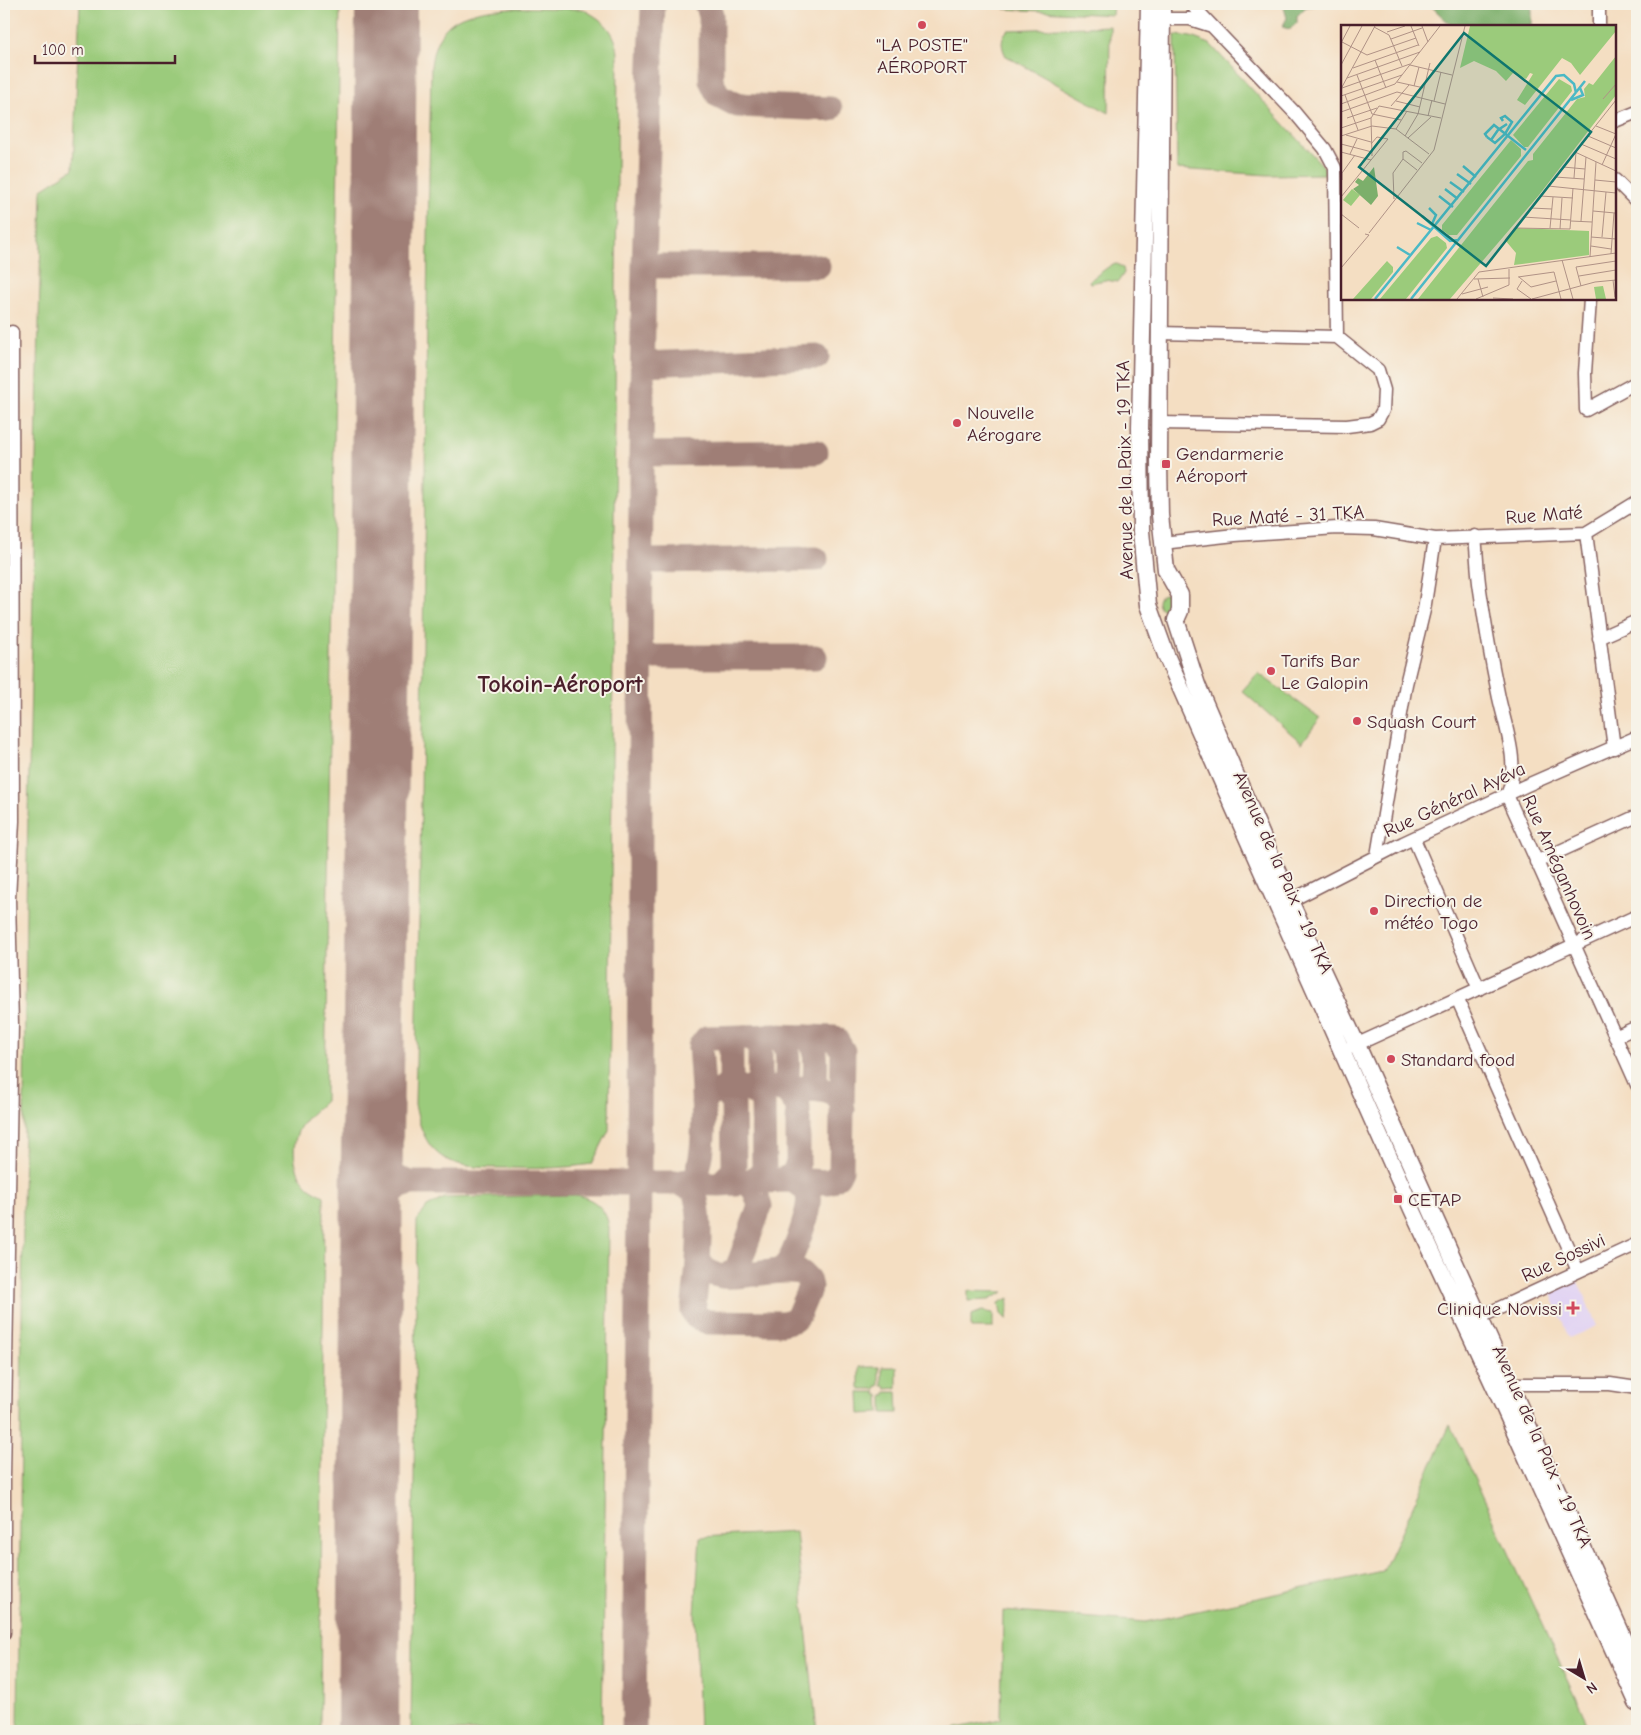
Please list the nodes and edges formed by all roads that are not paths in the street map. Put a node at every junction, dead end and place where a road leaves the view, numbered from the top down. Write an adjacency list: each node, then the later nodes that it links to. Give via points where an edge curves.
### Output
1 (1149, 4): 43 (main road, Avenue de la Paix - 19 TKA, via 1140,428 1142,556 1148,605 1174,672)
2 (1191, 4): 5 (street)
3 (1599, 4): 6 (street)
4 (1162, 11): 5 (street); 13 (main road, Avenue de la Paix - 19 TKA)
5 (1209, 24): 14 (street, via 1294,113 1325,149 1335,168)
6 (1599, 25)
7 (1637, 112): 8 (street)
8 (1616, 121)
9 (1616, 181): 10 (street)
10 (1635, 196)
11 (1590, 300): 15 (street, via 1586,410)
12 (12, 332): 17 (street)
13 (1159, 333): 14 (street); 16 (main road, Avenue de la Paix - 19 TKA)
14 (1337, 337): 16 (street, via 1374,365 1381,375 1383,410 1378,419 1370,423 1347,426)
15 (1637, 382)
16 (1159, 423): 22 (main road, Avenue de la Paix - 19 TKA)
17 (7, 489): 24 (street)
18 (1637, 502): 19 (street, Rue Maté)
19 (1586, 533): 20 (street, Rue Maté); 25 (street)
20 (1475, 536): 21 (street, Rue Maté - 31 TKA); 29 (street, Rue Améganhovoin, via 1480,588 1509,741 1512,774)
21 (1435, 539): 22 (street, Rue Maté - 31 TKA, via 1374,529 1337,528 1235,534); 32 (street)
22 (1162, 543): 35 (main road, Avenue de la Paix - 19 TKA, via 1166,570 1180,595 1180,611 1176,620 1197,685)
23 (1637, 621): 25 (street)
24 (8, 624): 27 (street)
25 (1599, 638): 28 (street)
26 (1637, 737): 28 (street, Rue Général Ayéva)
27 (8, 743): 34 (street, via 13,821)
28 (1614, 748): 29 (street, Rue Général Ayéva)
29 (1507, 795): 31 (street, Rue Général Ayéva); 33 (street, Rue Améganhovoin)
30 (1637, 816): 33 (street)
31 (1414, 839): 32 (street, Rue Général Ayéva); 38 (street)
32 (1377, 856): 35 (street, Rue Général Ayéva)
33 (1536, 862): 37 (street, Rue Améganhovoin)
34 (6, 900): 40 (street)
35 (1290, 902): 43 (main road, Avenue de la Paix - 19 TKA)
36 (1637, 916): 37 (street)
37 (1573, 944): 38 (street); 42 (street, Rue Améganhovoin)
38 (1479, 989): 39 (street)
39 (1457, 998): 43 (street); 48 (street)
40 (8, 1027): 45 (street)
41 (1637, 1027): 42 (street)
42 (1615, 1037): 44 (street, Rue Améganhovoin)
43 (1350, 1048): 47 (main road, Avenue de la Paix - 19 TKA)
44 (1637, 1085)
45 (7, 1152): 49 (street)
46 (1637, 1244): 48 (street, Rue Sossivi)
47 (1446, 1264): 50 (main road, Avenue de la Paix - 19 TKA); 51 (main road, Avenue de la Paix - 19 TKA)
48 (1578, 1271): 50 (street, Rue Sossivi)
49 (6, 1280): 53 (street)
50 (1478, 1318): 51 (main road, Avenue de la Paix - 19 TKA)
51 (1501, 1384): 52 (street, via 1610,1384); 56 (main road); 57 (main road, Avenue de la Paix - 19 TKA)
52 (1637, 1388)
53 (4, 1476): 54 (street)
54 (4, 1580): 55 (street)
55 (4, 1633)
56 (1637, 1668)
57 (1637, 1702)

